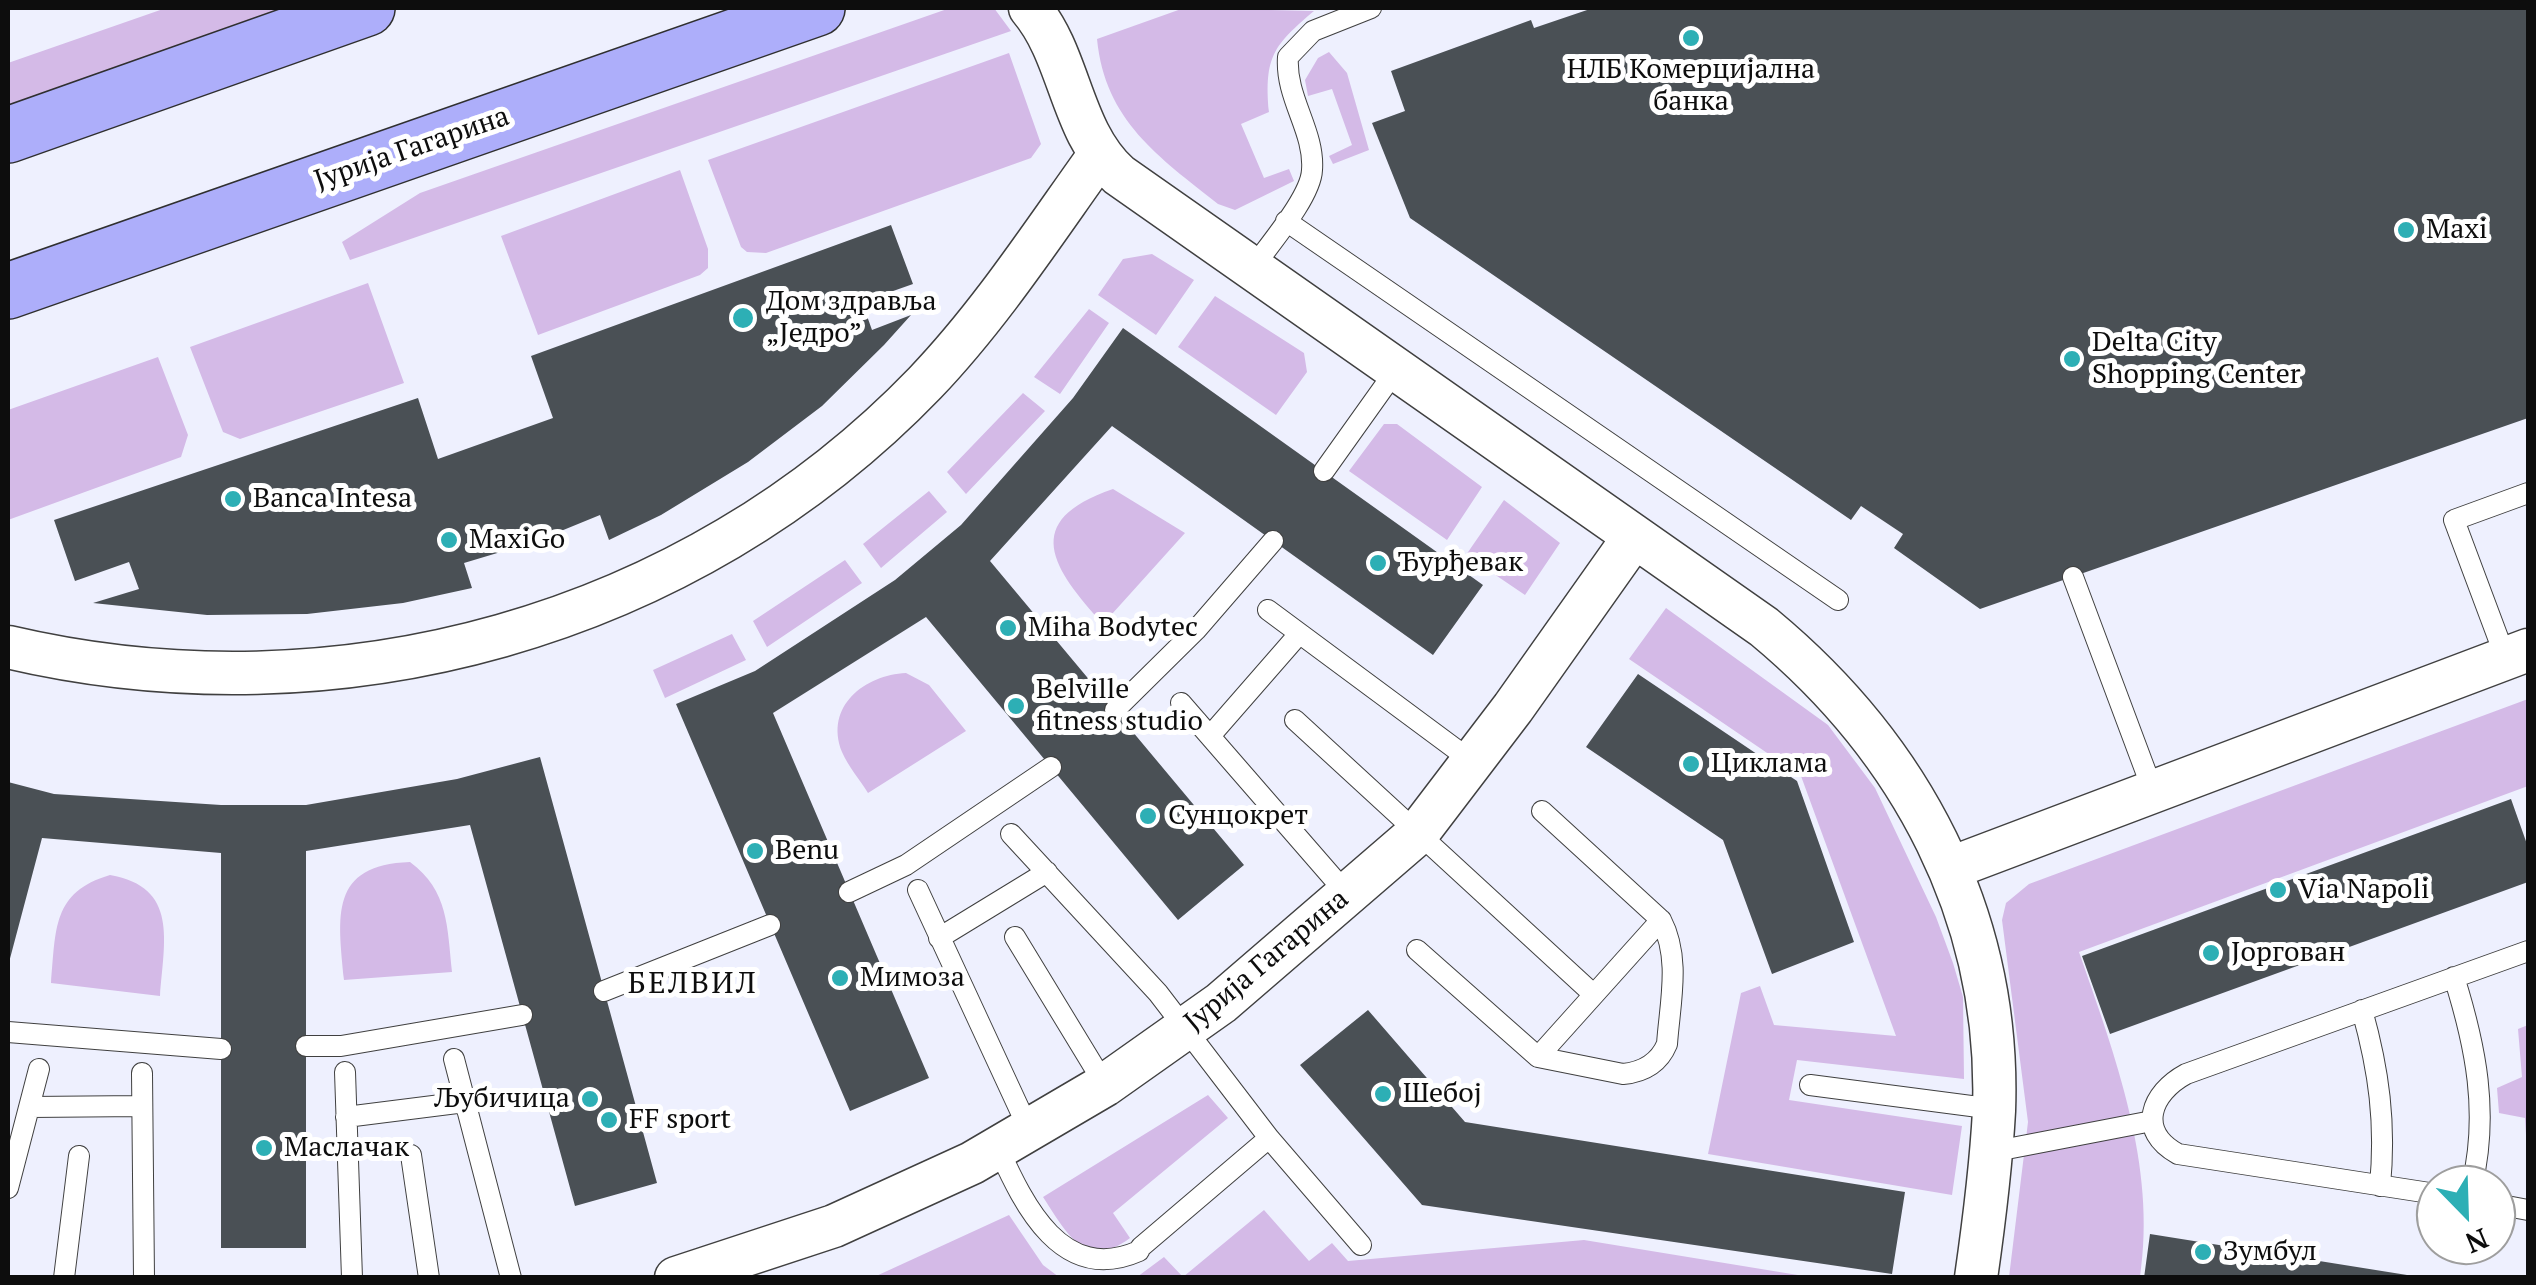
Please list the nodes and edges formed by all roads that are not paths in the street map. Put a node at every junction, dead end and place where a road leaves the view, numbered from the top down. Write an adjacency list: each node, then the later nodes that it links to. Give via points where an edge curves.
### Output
1 (366, 8): 5 (main road)
2 (817, 8): 9 (main road, Јурија Гагарина)
3 (1370, 8): 7 (lane, via 1313,31 1288,57 1288,89 1312,172)
4 (1040, 14): 6 (street)
5 (8, 135)
6 (1100, 154): 8 (street, via 1119,175); 19 (street, via 972,329 882,424 800,491 626,592 456,650 323,671 183,674)
7 (1286, 220): 8 (lane); 16 (lane)
8 (1252, 269): 10 (street)
9 (8, 291)
10 (1396, 370): 11 (lane); 13 (street)
11 (1324, 471)
12 (2528, 493): 20 (lane, via 2454,520)
13 (1634, 537): 25 (street, Јурија Гагарина); 31 (street, via 1764,627 1828,683 1904,778)
14 (1273, 541): 22 (lane)
15 (2073, 577): 27 (lane)
16 (1838, 600)
17 (1268, 610): 18 (lane)
18 (1299, 634): 24 (lane); 25 (lane)
19 (8, 647)
20 (2517, 654): 27 (street)
21 (1181, 703): 24 (lane)
22 (1114, 710)
23 (1295, 720): 30 (lane)
24 (1210, 736): 35 (lane)
25 (1473, 762): 30 (street, Јурија Гагарина)
26 (1051, 768): 34 (lane, via 906,865)
27 (2153, 792): 31 (street)
28 (1542, 811): 36 (lane)
29 (1011, 834): 32 (lane)
30 (1416, 834): 35 (street, Јурија Гагарина); 44 (lane)
31 (1951, 868): 61 (street, via 1984,990)
32 (1047, 872): 39 (lane); 47 (lane)
33 (918, 890): 39 (lane)
34 (849, 892)
35 (1347, 894): 47 (street, Јурија Гагарина)
36 (1661, 920): 44 (lane); 51 (lane, via 1673,960 1662,1056 1638,1073 1624,1074)
37 (770, 925): 43 (lane)
38 (1015, 937): 56 (lane)
39 (940, 938): 66 (lane)
40 (1416, 950): 51 (lane)
41 (2528, 951): 42 (lane)
42 (2454, 977): 45 (lane); 69 (lane, via 2480,1090)
43 (604, 990)
44 (1592, 993): 51 (lane)
45 (2362, 1010): 63 (lane, via 2186,1074 2154,1102); 70 (lane, via 2383,1102)
46 (522, 1015): 49 (lane)
47 (1186, 1030): 56 (street, Јурија Гагарина); 64 (lane)
48 (8, 1032): 50 (lane)
49 (306, 1046)
50 (221, 1049)
51 (1538, 1058)
52 (454, 1059): 58 (lane)
53 (39, 1069): 59 (lane)
54 (142, 1072): 60 (lane)
55 (344, 1072): 62 (lane)
56 (1105, 1085): 66 (street, Јурија Гагарина)
57 (1810, 1085): 61 (lane)
58 (465, 1102): 62 (lane); 79 (lane)
59 (30, 1106): 60 (lane); 71 (lane)
60 (142, 1106): 76 (lane)
61 (1994, 1109): 65 (street)
62 (346, 1117): 77 (lane)
63 (2152, 1121): 65 (lane); 70 (lane, via 2166,1148 2178,1154)
64 (1269, 1138): 66 (lane, via 1123,1264 1089,1271 1063,1258 1050,1240); 73 (lane)
65 (1991, 1152): 81 (street)
66 (1015, 1154): 74 (street, Јурија Гагарина, via 873,1210)
67 (411, 1155): 78 (lane)
68 (79, 1156): 75 (lane)
69 (2475, 1165)
70 (2380, 1186): 72 (lane)
71 (8, 1188)
72 (2416, 1191)
73 (1361, 1245)
74 (790, 1261): 80 (street, Јурија Гагарина)
75 (64, 1278)
76 (144, 1278)
77 (352, 1278)
78 (429, 1278)
79 (510, 1278)
80 (676, 1278)
81 (1976, 1278)

